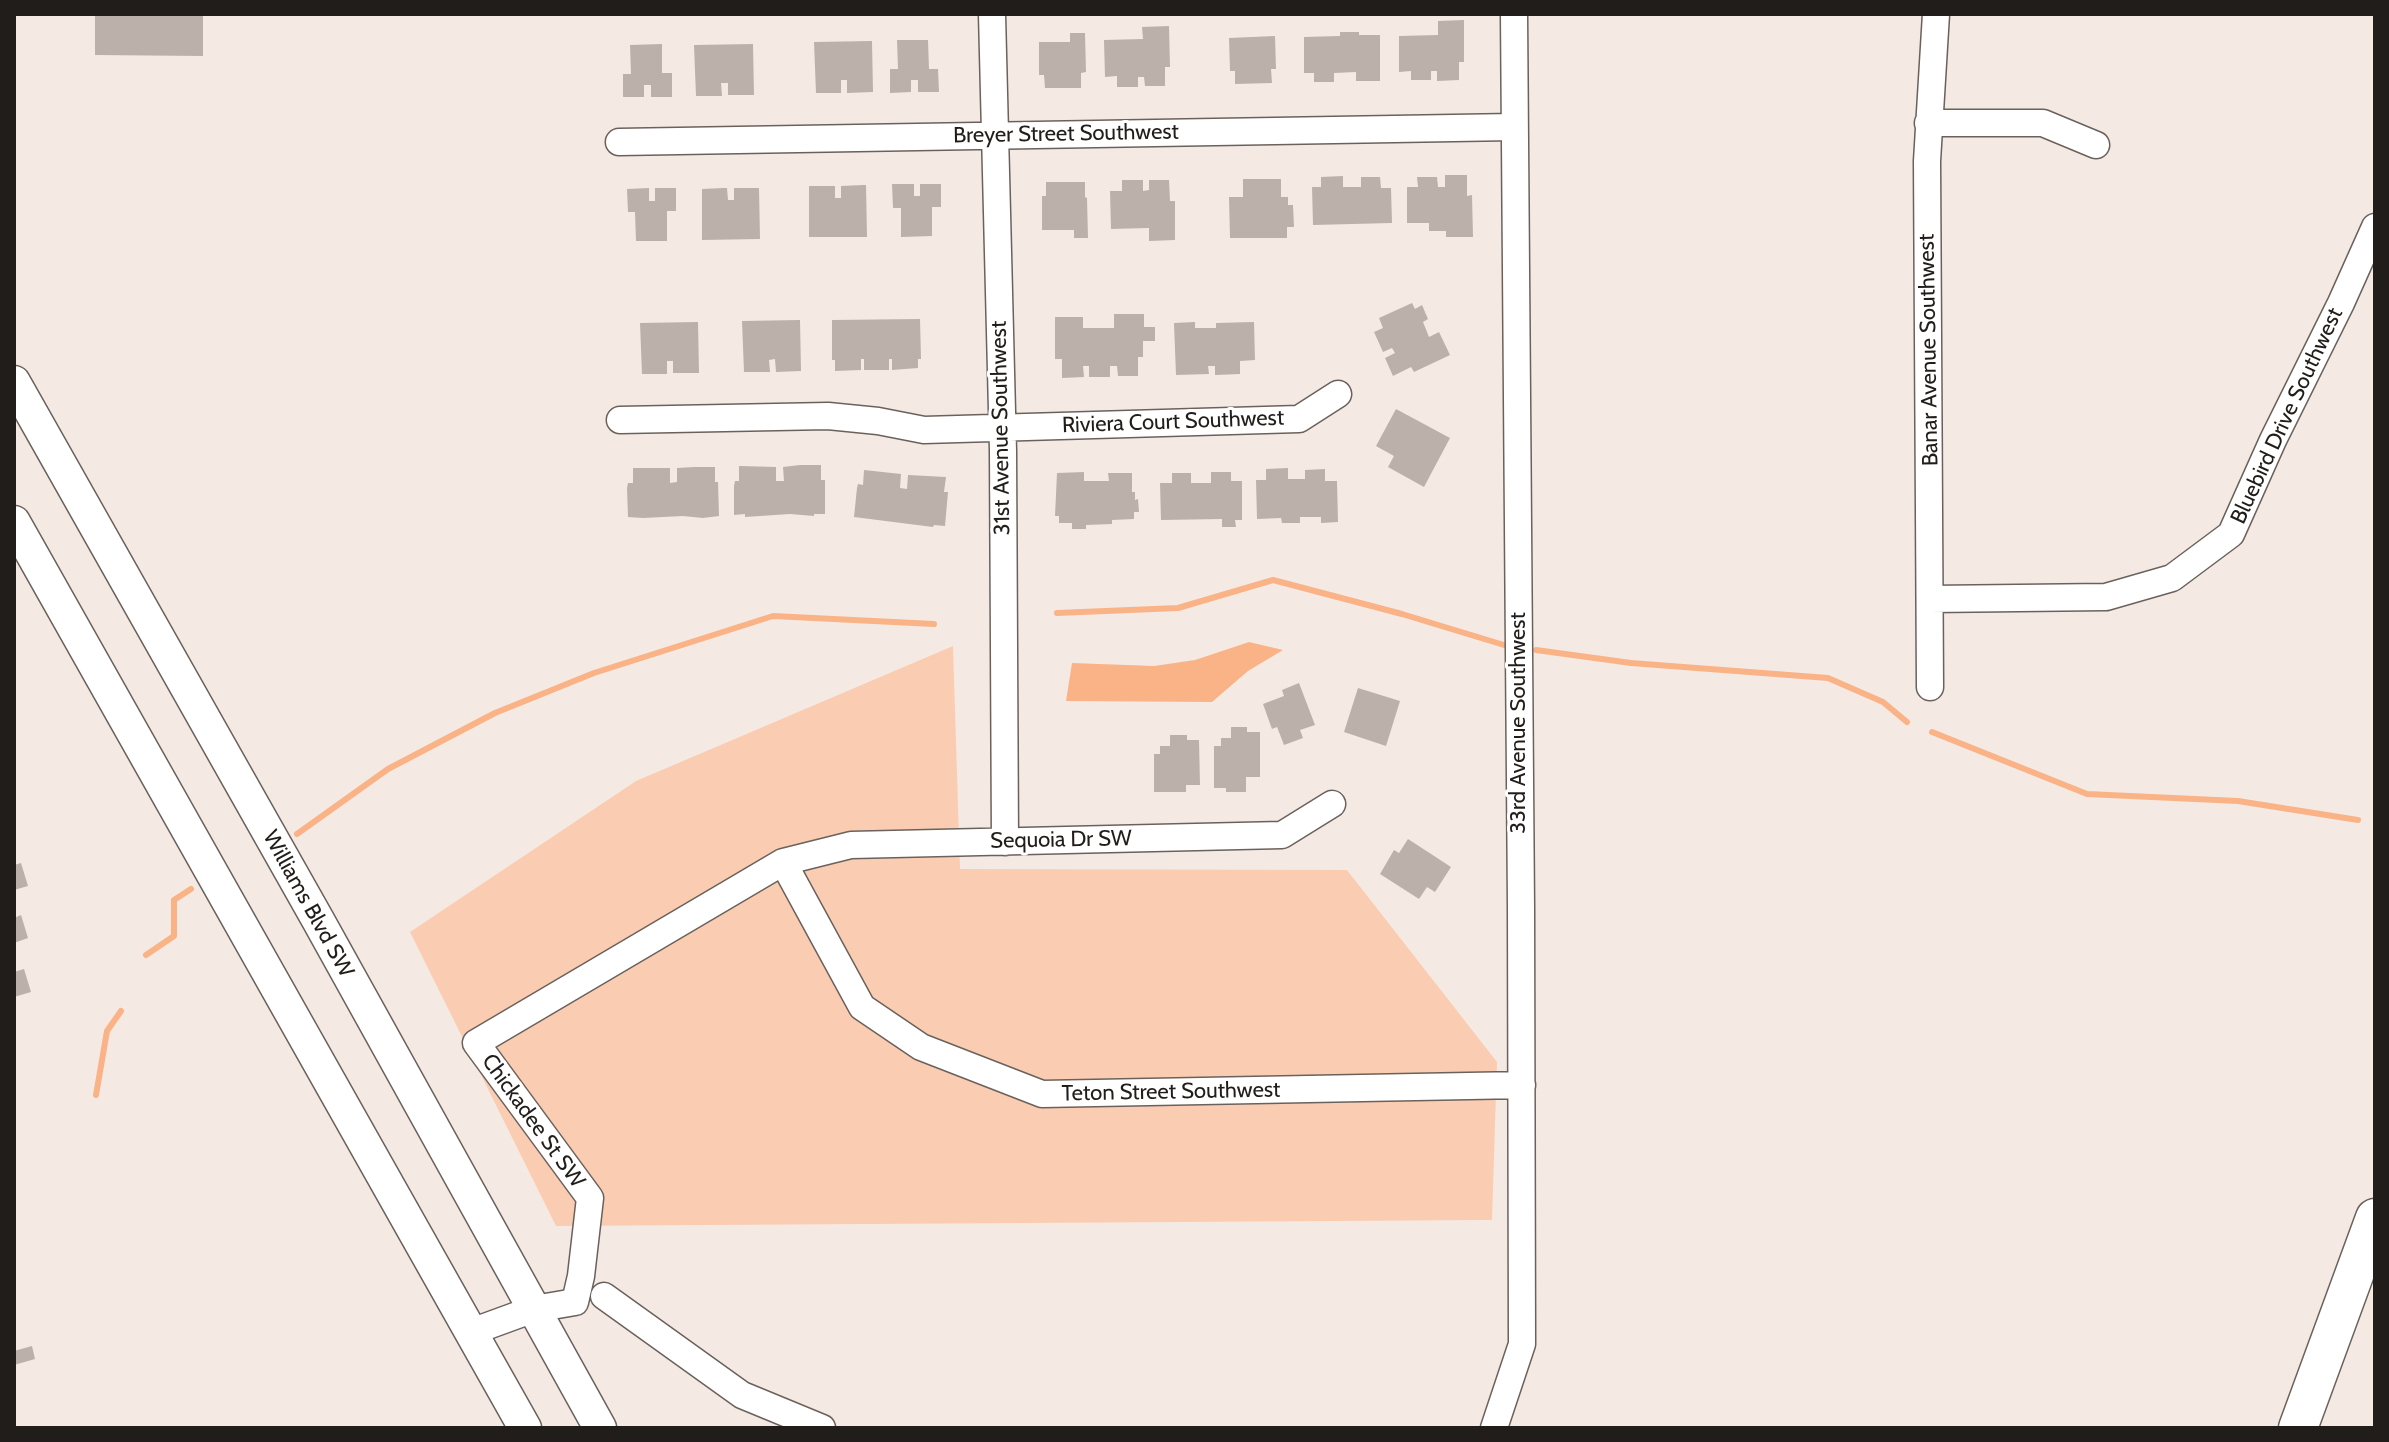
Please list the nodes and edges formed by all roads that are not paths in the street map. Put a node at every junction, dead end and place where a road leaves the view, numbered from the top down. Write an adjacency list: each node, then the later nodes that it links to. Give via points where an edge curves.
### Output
1 (992, 14): 6 (street, 31st Avenue Southwest)
2 (1514, 14): 5 (street, 33rd Avenue Southwest)
3 (1936, 14): 4 (street, Banar Avenue Southwest)
4 (1928, 123): 8 (street, via 2043,123); 15 (street, Banar Avenue Southwest)
5 (1513, 127): 6 (street, Breyer Street Southwest); 20 (street, 33rd Avenue Southwest)
6 (995, 135): 7 (street, Breyer Street Southwest); 13 (street, 31st Avenue Southwest)
7 (619, 142)
8 (2096, 145)
9 (2375, 227): 15 (street, Bluebird Drive Southwest, via 2231,534 2172,578 2106,597)
10 (14, 382): 23 (main road, Williams Blvd SW)
11 (1338, 394): 13 (street, Riviera Court Southwest, via 1299,419)
12 (620, 420): 13 (street, Riviera Court Southwest, via 828,416 924,430)
13 (1002, 427): 18 (street, 31st Avenue Southwest)
14 (14, 522): 24 (main road)
15 (1931, 599): 16 (street, Banar Avenue Southwest)
16 (1930, 687)
17 (1332, 804): 18 (street, Sequoia Dr SW, via 1282,835)
18 (1005, 842): 19 (street, Sequoia Dr SW, via 851,845)
19 (783, 862): 20 (street, Teton Street Southwest, via 862,1007 921,1047 1042,1094); 23 (street, Chickadee St SW, via 476,1043 590,1198 575,1302)
20 (1522, 1085): 28 (street, 33rd Avenue Southwest, via 1522,1344)
21 (2375, 1218): 29 (highway)
22 (604, 1296): 27 (street, via 742,1395)
23 (534, 1309): 24 (street, Chickadee St SW); 26 (main road, Williams Blvd SW)
24 (471, 1332): 25 (main road)
25 (525, 1428)
26 (600, 1428)
27 (822, 1428)
28 (1494, 1428)
29 (2298, 1428)

